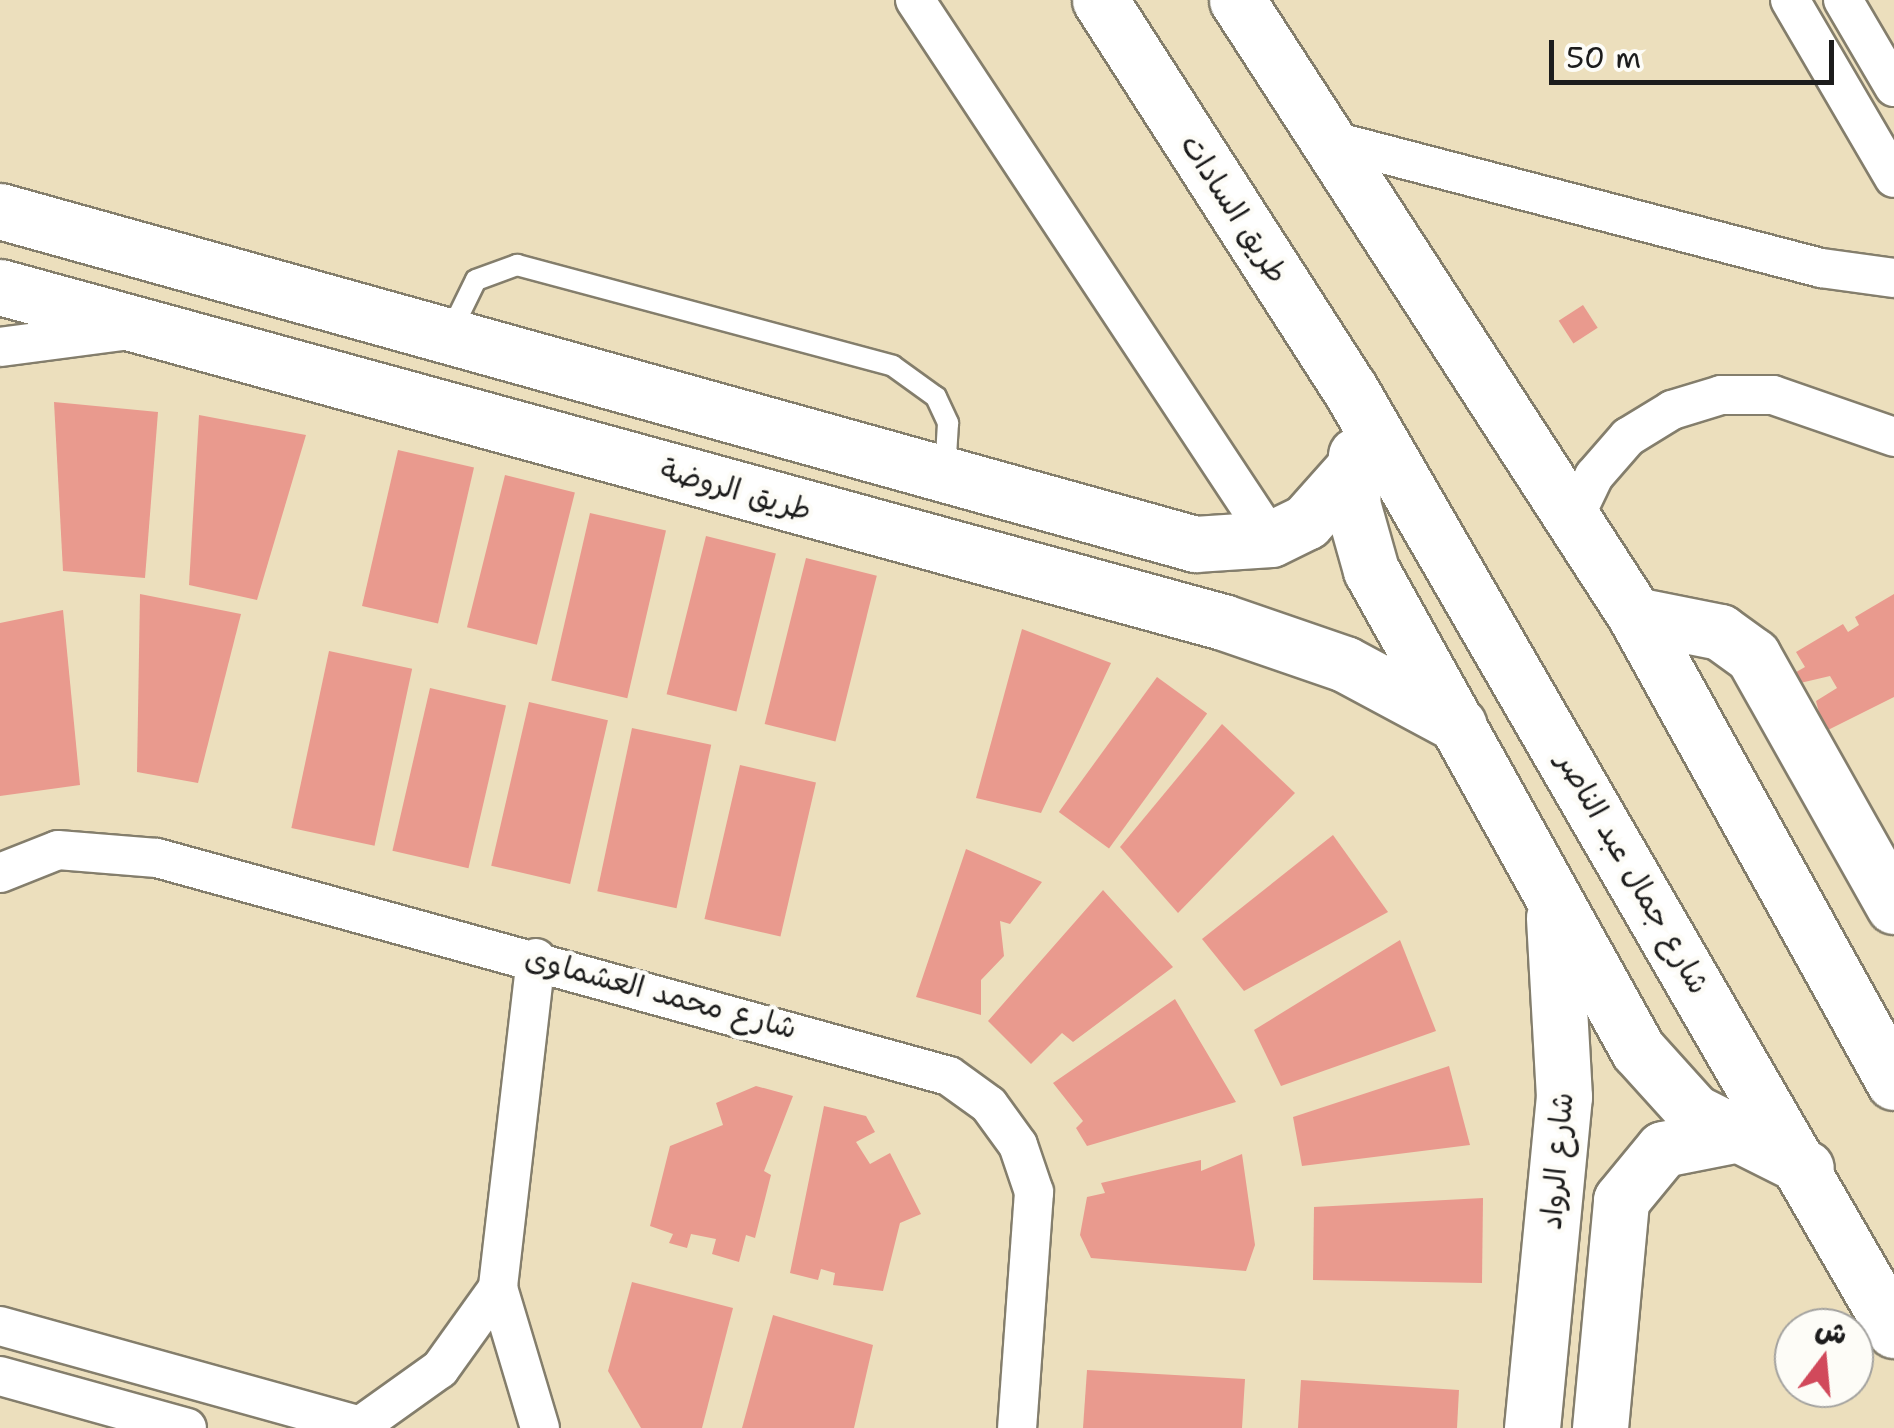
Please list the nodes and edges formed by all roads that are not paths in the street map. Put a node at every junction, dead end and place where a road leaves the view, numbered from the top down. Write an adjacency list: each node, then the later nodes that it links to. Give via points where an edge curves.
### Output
1 (915, 0): 23 (street)
2 (1100, 0): 18 (street, طريق السادات)
3 (1237, 0): 7 (street)
4 (1790, 0): 8 (street)
5 (1843, 0): 6 (street)
6 (1894, 87)
7 (1326, 139): 10 (street, via 1821,268); 22 (street)
8 (1894, 178)
9 (0, 211): 13 (street)
10 (1894, 278)
11 (0, 287): 12 (street, طريق الروضة)
12 (148, 328): 14 (street); 19 (street, طريق الروضة)
13 (448, 337): 15 (street); 20 (lane, via 476,280 517,265 874,360 936,397 949,436)
14 (0, 346)
15 (655, 395): 16 (street); 19 (street)
16 (775, 430): 20 (street); 21 (street)
17 (1894, 437): 22 (street, via 1773,395 1721,395 1672,410 1628,437 1594,476)
18 (1360, 444): 23 (street, via 1306,522); 26 (street, via 1371,570); 34 (street, شارع جمال عبد الناصر)
19 (636, 462): 21 (street, طريق الروضة)
20 (945, 476): 23 (street)
21 (757, 496): 25 (street, طريق الروضة)
22 (1572, 522): 24 (street)
23 (1251, 544): 25 (street, via 1247,596)
24 (1635, 615): 27 (street, via 1720,632 1753,656); 32 (street)
25 (1223, 622): 26 (street, طريق الروضة, via 1345,664)
26 (1459, 725): 29 (street)
27 (1880, 847): 30 (street)
28 (0, 874): 31 (street, شارع محمد العشماوى, via 58,850 108,848)
29 (1551, 894): 33 (street, via 1638,1050); 35 (street, شارع الرواد, via 1564,1098)
30 (1894, 906)
31 (536, 958): 37 (street); 44 (street, شارع محمد العشماوى, via 903,1058 989,1106 1018,1145 1034,1192)
32 (1894, 1082)
33 (1728, 1136): 34 (street); 36 (street, via 1695,1137 1650,1160 1621,1200)
34 (1806, 1168): 39 (street, شارع جمال عبد الناصر)
35 (1550, 1233): 36 (street, via 1575,1212 1607,1220); 45 (street, شارع الرواد)
36 (1615, 1233): 46 (street)
37 (498, 1288): 41 (street, via 440,1368); 43 (street)
38 (0, 1326): 41 (street)
39 (1894, 1330)
40 (0, 1376): 42 (street)
41 (364, 1427)
42 (186, 1428)
43 (540, 1428)
44 (1018, 1428)
45 (1532, 1428)
46 (1600, 1428)

